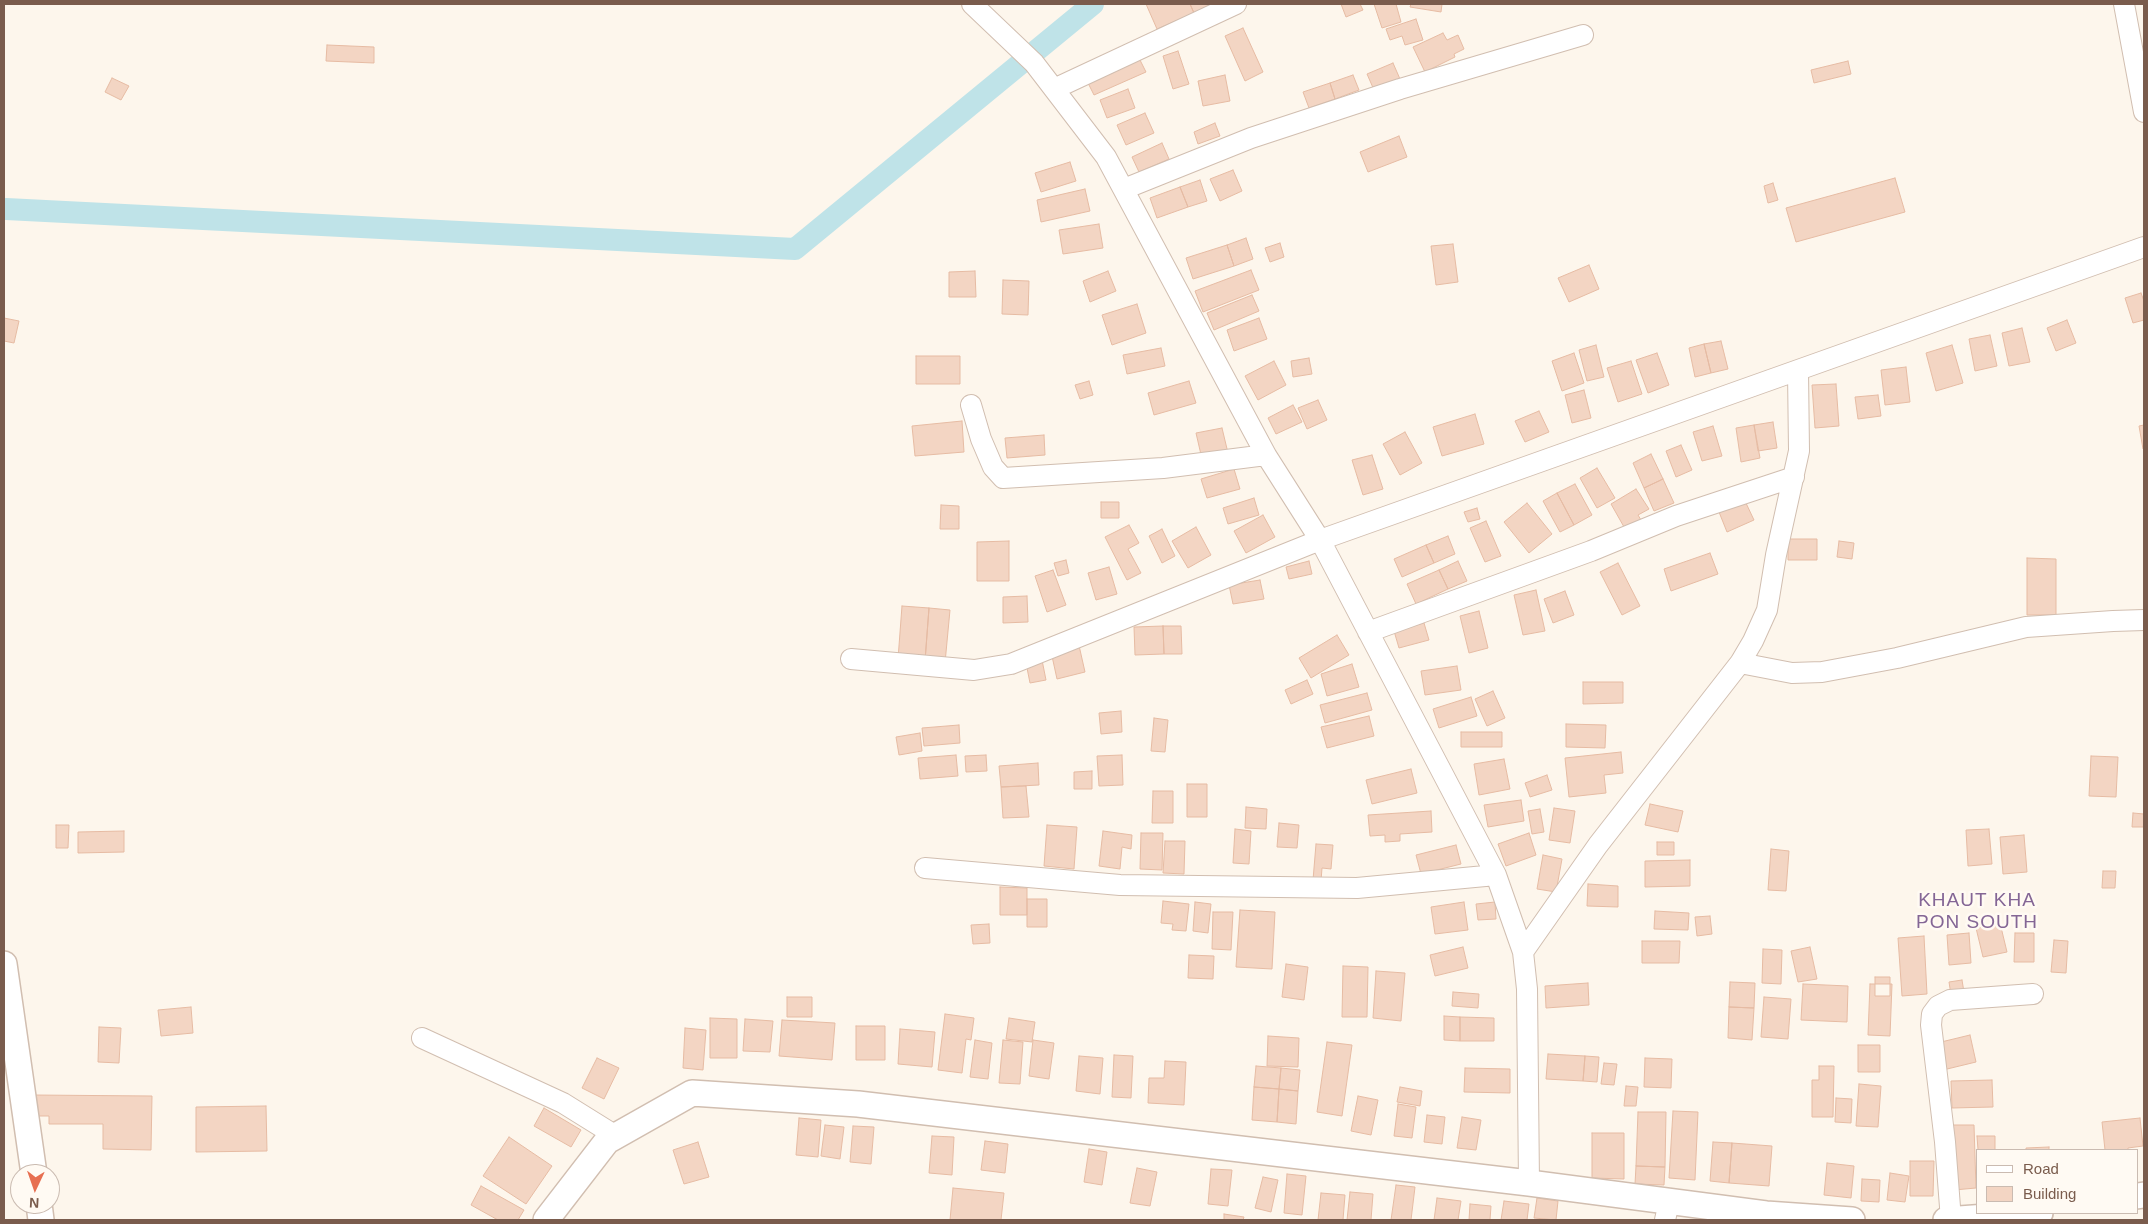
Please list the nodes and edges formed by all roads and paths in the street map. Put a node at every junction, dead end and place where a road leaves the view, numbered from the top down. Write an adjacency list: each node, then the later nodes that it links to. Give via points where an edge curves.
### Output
1 (972, 4): 5 (street, via 1028,56)
2 (1236, 4): 5 (street)
3 (2124, 4): 6 (street)
4 (1582, 35): 7 (street, via 1260,135)
5 (1054, 88): 7 (street, via 1106,157)
6 (2144, 112)
7 (1124, 189): 11 (street)
8 (2144, 247): 9 (street)
9 (1798, 371): 12 (street, via 1799,451); 13 (street)
10 (971, 405): 11 (street, via 993,467 1003,478 1162,468)
11 (1266, 455): 13 (street)
12 (1794, 477): 15 (street, via 1676,516 1591,551); 17 (street, via 1766,610)
13 (1320, 540): 15 (street); 16 (street, via 1011,664 974,670)
14 (2144, 620): 17 (street, via 2026,627 1822,672 1792,673)
15 (1368, 632): 19 (street)
16 (851, 659)
17 (1740, 663): 20 (street, via 1598,845)
18 (925, 868): 19 (street, via 1120,885 1357,888)
19 (1496, 874): 20 (street)
20 (1523, 952): 26 (street, via 1527,989)
21 (4, 964): 25 (street)
22 (2033, 994): 32 (street, via 1950,1000 1938,1006 1932,1014)
23 (422, 1038): 24 (street, via 564,1102)
24 (616, 1136): 26 (street, via 692,1093 858,1104); 29 (street, via 607,1141)
25 (33, 1164)
26 (1529, 1183): 27 (street)
27 (1667, 1211): 30 (street)
28 (2027, 1214): 32 (street)
29 (546, 1220)
30 (1852, 1220)
31 (1946, 1220): 32 (street)
32 (1951, 1220)

